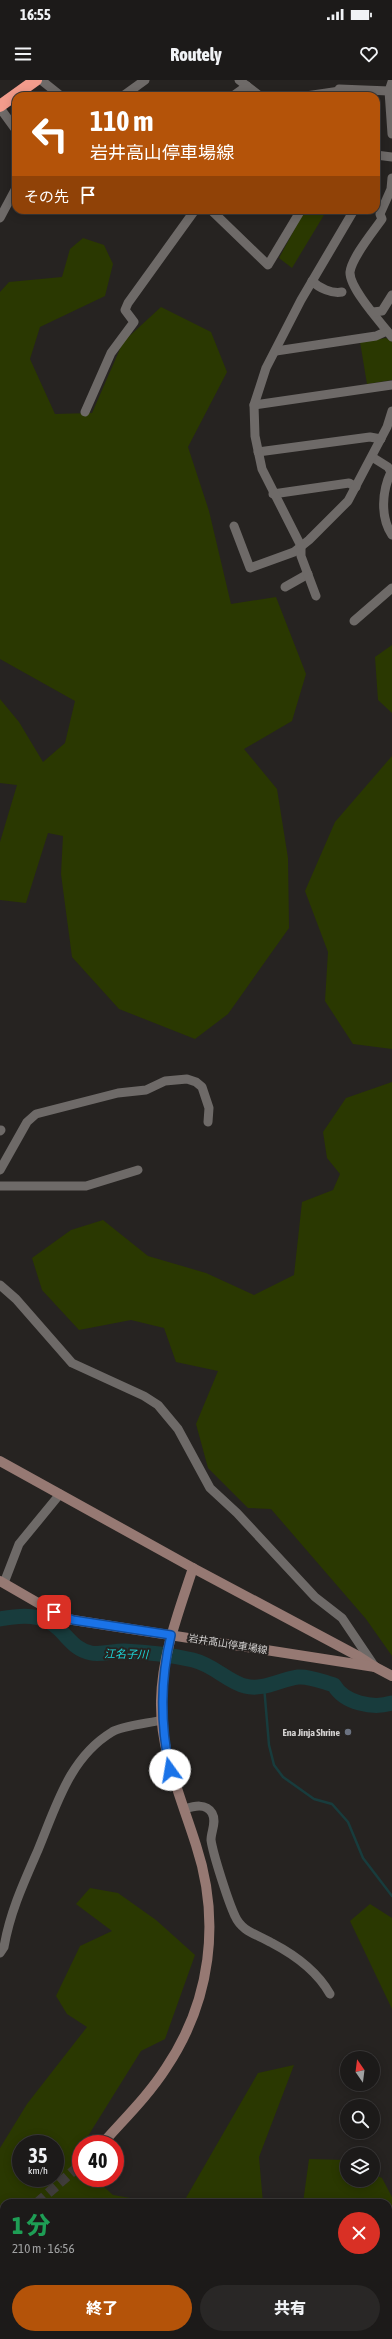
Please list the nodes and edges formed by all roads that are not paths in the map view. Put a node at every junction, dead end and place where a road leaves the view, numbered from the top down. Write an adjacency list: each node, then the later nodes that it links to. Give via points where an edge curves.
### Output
1 (36, 80): 7 (highway); 8 (street)
2 (145, 80): 9 (street)
3 (239, 80): 5 (street)
4 (334, 80): 12 (street)
5 (247, 86): 10 (street); 11 (street)
6 (390, 87): 12 (street); 16 (street)
7 (20, 92)
8 (55, 92)
9 (128, 92)
10 (239, 92)
11 (255, 92)
12 (340, 92)
13 (12, 98): 14 (highway)
14 (0, 107): 15 (street)
15 (12, 124)
16 (392, 134)
17 (380, 156): 18 (street)
18 (392, 157)
19 (392, 178): 29 (street, via 391,189 380,214 382,219 355,259 350,272 355,286)
20 (12, 196): 25 (street)
21 (193, 214): 35 (street, via 128,303 125,310 134,322 111,353)
22 (215, 214): 23 (street, via 268,265)
23 (299, 214)
24 (352, 214): 26 (street)
25 (0, 218)
26 (312, 281): 27 (street, via 317,286 337,293); 31 (street)
27 (342, 292)
28 (392, 295): 29 (street, via 382,311)
29 (373, 312): 30 (street)
30 (390, 334): 31 (street)
31 (276, 351): 33 (street, via 260,382)
32 (392, 385): 33 (street)
33 (254, 405): 37 (street)
34 (392, 411): 36 (street)
35 (85, 412)
36 (381, 439): 37 (street, via 370,437); 38 (street)
37 (258, 452): 41 (street)
38 (372, 456): 39 (street); 40 (street)
39 (392, 472): 43 (street, via 385,485 385,520)
40 (356, 486): 41 (street, via 350,483); 44 (street, via 344,506)
41 (273, 494): 44 (street)
42 (234, 526): 44 (street, via 250,568 294,552)
43 (392, 535)
44 (301, 546): 45 (street, via 301,556)
45 (308, 574): 46 (street); 48 (street)
46 (285, 587)
47 (392, 588): 49 (street)
48 (316, 596)
49 (354, 621)
50 (208, 1122): 51 (street, via 209,1108 199,1084 187,1080 165,1081 146,1090 118,1093 36,1114 27,1122)
51 (0, 1170)
52 (138, 1170): 53 (street, via 86,1186)
53 (0, 1186)
54 (0, 1285): 60 (street, via 72,1363 158,1405 178,1429 210,1488 237,1513 315,1597 345,1621)
55 (0, 1461): 56 (street)
56 (60, 1494): 57 (street); 58 (street, via 19,1544)
57 (193, 1568): 59 (street); 60 (street)
58 (2, 1582): 59 (street, 岩井高山停車場線, via 64,1618)
59 (171, 1635): 60 (street, 岩井高山停車場線); 62 (street, via 164,1667)
60 (375, 1667): 61 (street, 岩井高山停車場線)
61 (392, 1676)
62 (162, 1720): 63 (street, via 170,1770); 64 (street, via 113,1731 94,1746 72,1772 21,1887)
63 (185, 1809): 65 (street, via 199,1806 212,1813 212,1844 233,1912 242,1928 300,1960); 66 (street, via 206,1878 210,1912 208,1951 201,1993 186,2033 166,2068)
64 (0, 1953)
65 (330, 1994)
66 (110, 2135)

